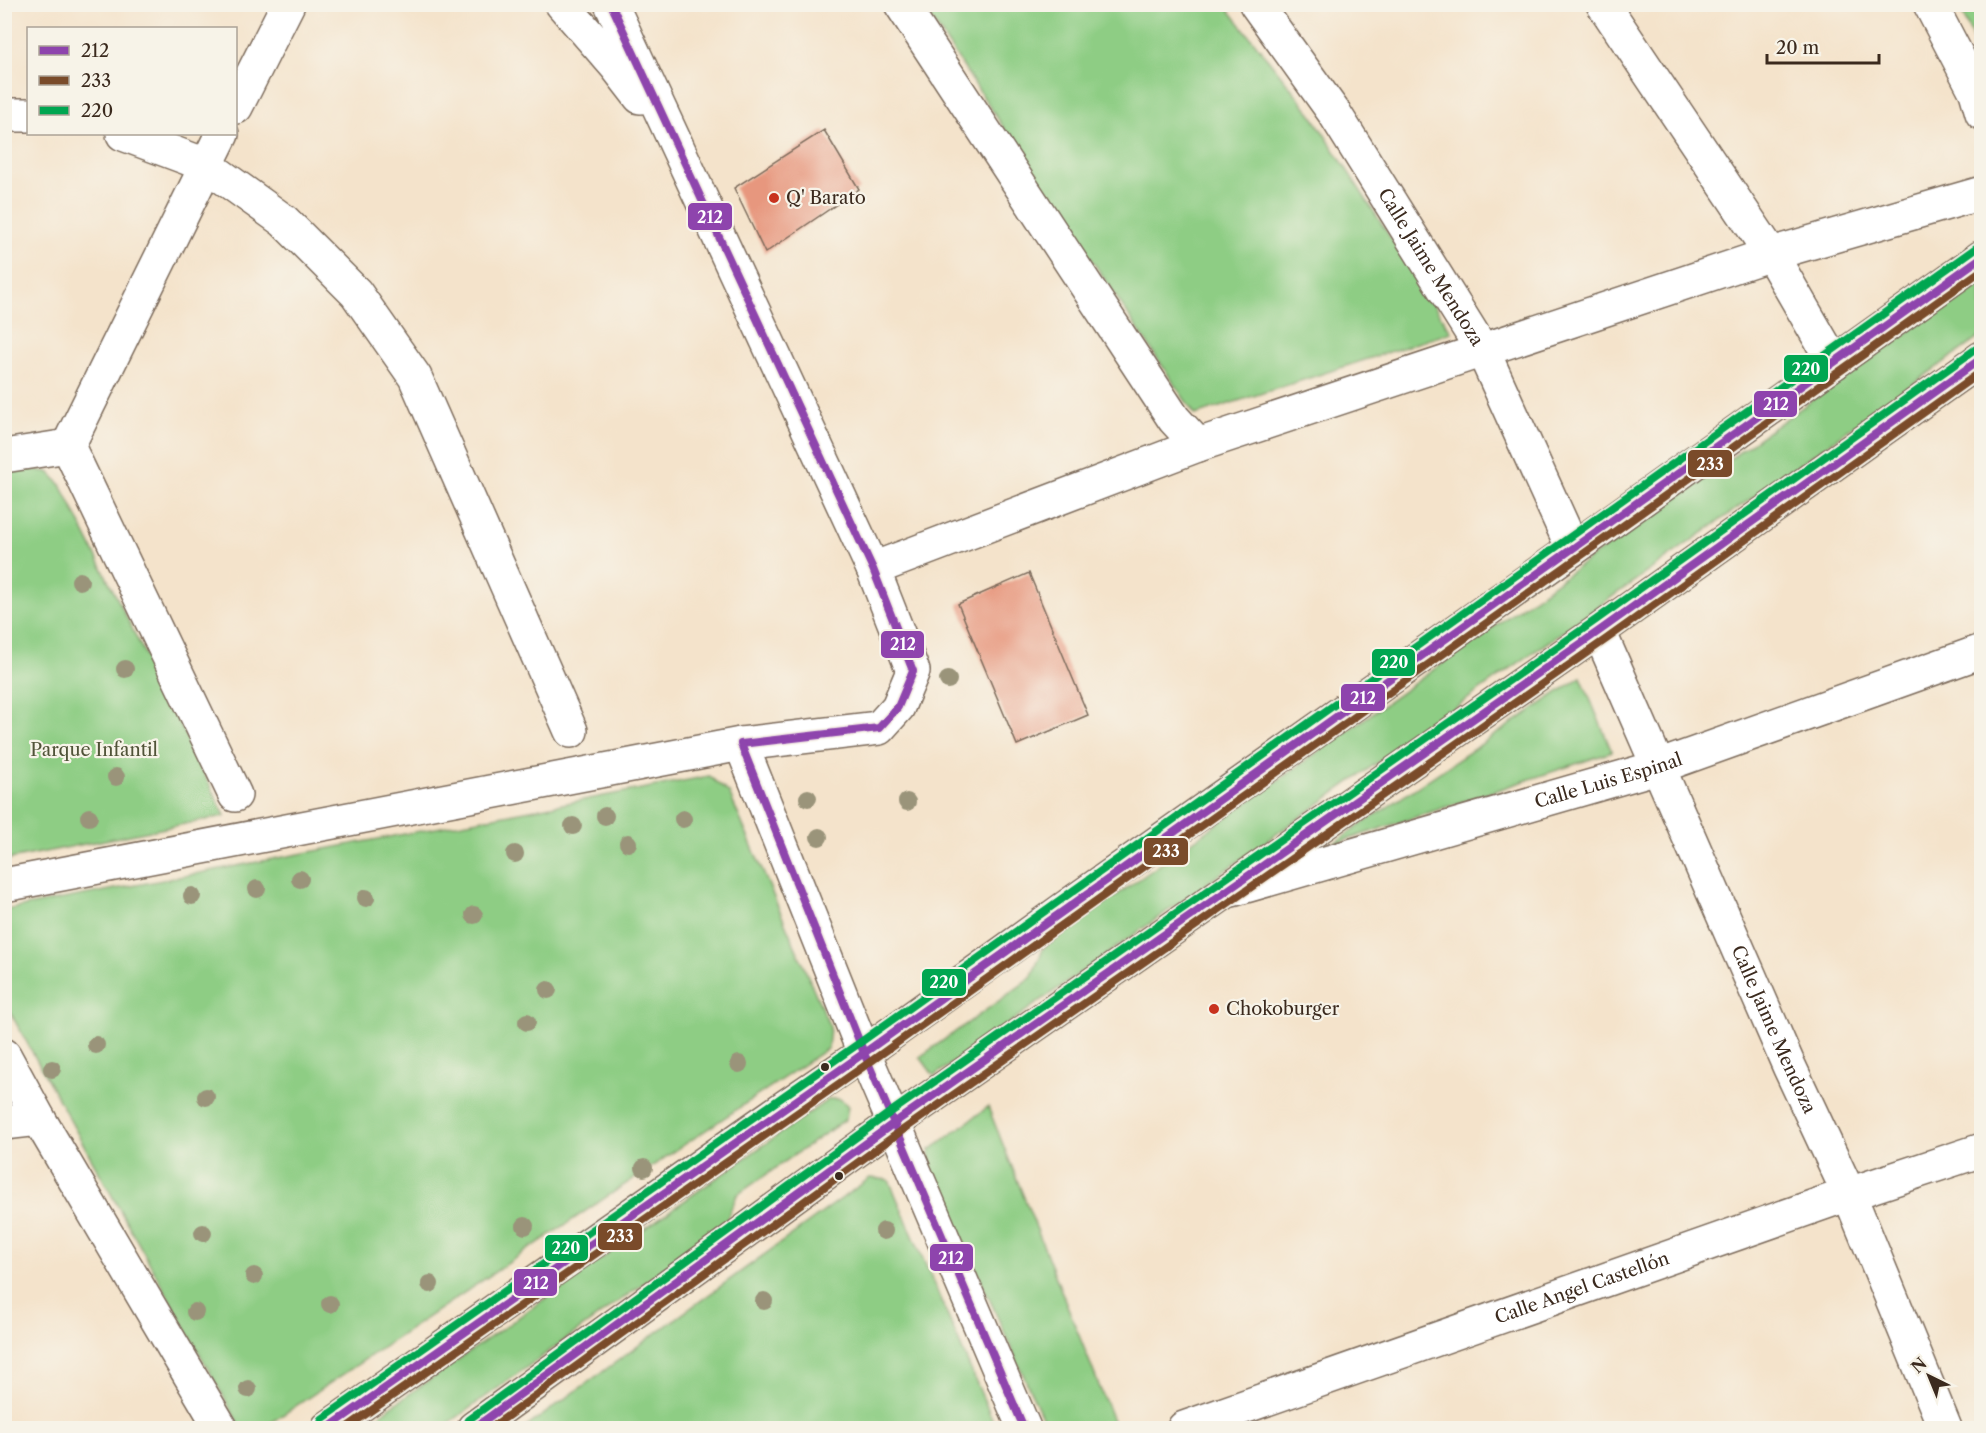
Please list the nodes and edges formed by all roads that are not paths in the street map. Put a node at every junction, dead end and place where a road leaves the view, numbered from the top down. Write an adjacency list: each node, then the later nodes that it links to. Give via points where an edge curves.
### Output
1 (288, 4): 8 (street)
2 (562, 4): 14 (street, via 616,66)
3 (611, 4): 14 (street)
4 (901, 4): 22 (street, via 1174,419)
5 (1256, 4): 19 (street, Calle Jaime Mendoza, via 1335,114)
6 (1603, 4): 17 (street)
7 (1930, 4): 9 (street, via 1976,92)
8 (237, 105)
9 (1982, 113)
10 (4, 115): 11 (street)
11 (27, 115)
12 (126, 135): 15 (street)
13 (221, 135): 15 (street)
14 (676, 146): 26 (street)
15 (206, 165): 23 (street); 29 (street, via 284,221 356,293 415,377)
16 (1982, 194): 17 (street)
17 (1771, 254): 19 (street); 21 (street)
18 (1982, 257): 21 (street)
19 (1483, 351): 22 (street); 25 (street, Calle Jaime Mendoza)
20 (1982, 358): 27 (street)
21 (1834, 363): 25 (street)
22 (1198, 445): 26 (street)
23 (68, 446): 24 (street); 32 (street)
24 (4, 456)
25 (1573, 549): 35 (street)
26 (873, 569): 30 (street, via 913,671 898,707 879,728)
27 (1599, 631): 31 (street, Calle Jaime Mendoza); 34 (street)
28 (1982, 651): 31 (street, Calle Luis Espinal)
29 (571, 731)
30 (741, 744): 33 (street); 35 (street)
31 (1658, 767): 34 (street, Calle Luis Espinal); 41 (street, Calle Jaime Mendoza)
32 (235, 795)
33 (4, 885)
34 (1227, 891): 39 (street)
35 (864, 1053): 39 (street); 43 (street)
36 (4, 1054): 37 (street)
37 (39, 1119): 38 (street); 42 (street)
38 (4, 1123)
39 (894, 1123): 44 (street); 45 (street)
40 (1982, 1149): 41 (street, Calle Angel Castellón)
41 (1849, 1194): 46 (street, Calle Angel Castellón); 47 (street, Calle Jaime Mendoza)
42 (221, 1428)
43 (328, 1428)
44 (474, 1428)
45 (1024, 1428)
46 (1184, 1428)
47 (1945, 1428)

